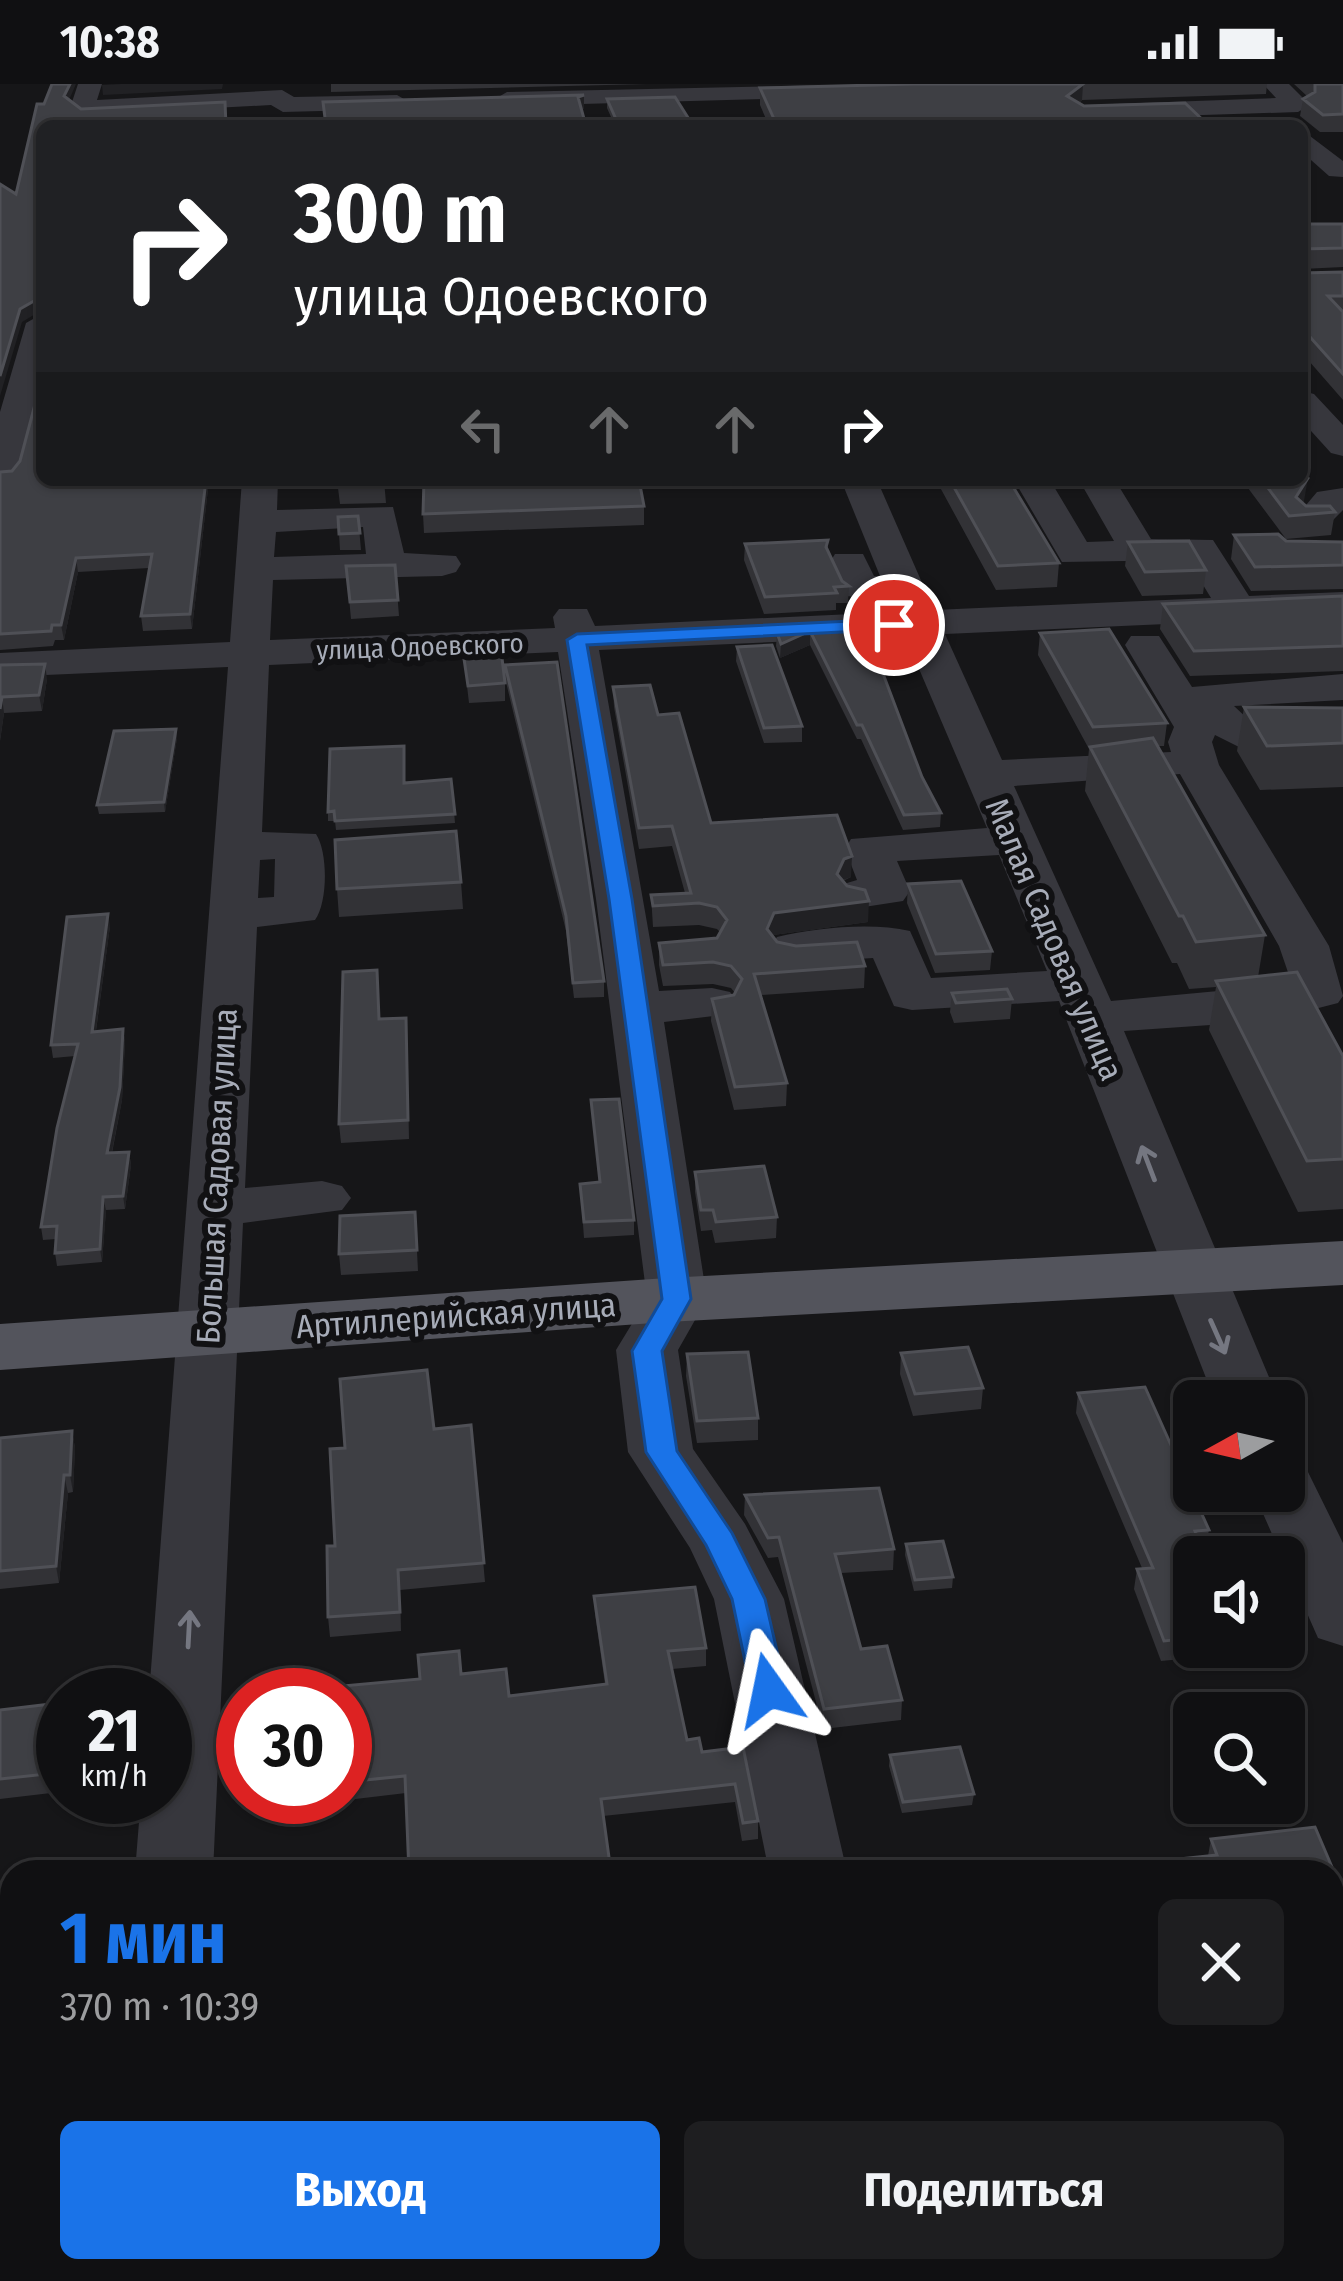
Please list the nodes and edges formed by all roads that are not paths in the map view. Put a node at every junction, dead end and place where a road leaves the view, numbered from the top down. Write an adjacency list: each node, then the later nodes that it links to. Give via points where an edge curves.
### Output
1 (90, 84): 7 (street, via 82,108)
2 (1275, 84): 8 (street, via 1298,105)
3 (699, 90): 4 (street); 5 (street); 9 (street)
4 (854, 91)
5 (488, 94)
6 (430, 100): 7 (street)
7 (283, 103)
8 (1084, 112)
9 (711, 120)
10 (1343, 136): 11 (street)
11 (1308, 138)
12 (1308, 143): 13 (street)
13 (1338, 170)
14 (35, 319): 17 (street)
15 (1308, 408): 16 (street)
16 (1343, 446)
17 (0, 472)
18 (861, 486): 27 (street, Малая Садовая улица)
19 (1035, 486): 22 (street, via 1075,554)
20 (1101, 486): 22 (street)
21 (256, 524): 23 (street, via 380,515); 25 (street); 31 (street, Большая Садовая улица)
22 (1139, 550): 28 (street, via 1200,548)
23 (385, 556)
24 (849, 562): 27 (street, via 859,588)
25 (442, 564)
26 (1343, 604): 28 (street, улица Одоевского)
27 (910, 605): 28 (street, улица Одоевского); 29 (street, улица Одоевского, via 760,633); 36 (street, Малая Садовая улица)
28 (1237, 609)
29 (573, 632): 31 (street, улица Одоевского, via 482,651); 44 (street, via 651,947)
30 (1145, 645): 35 (street, via 1196,727 1190,742)
31 (248, 654): 32 (street, улица Одоевского); 38 (street, Большая Садовая улица)
32 (26, 670)
33 (1343, 687): 34 (street, via 1208,695 1239,734)
34 (1343, 734)
35 (1197, 763): 36 (street); 42 (street, via 1304,946 1320,992 1268,1005)
36 (985, 774): 37 (street, Малая Садовая улица)
37 (1012, 840): 39 (street); 42 (street, Малая Садовая улица)
38 (235, 847): 40 (street, Большая Садовая улица); 40 (street, via 320,849 298,910)
39 (863, 869)
40 (231, 914): 46 (street, Большая Садовая улица)
41 (795, 948): 42 (street, via 892,942 912,995)
42 (1085, 1001): 48 (street, Малая Садовая улица, one-way to 42)
43 (712, 1003): 44 (street)
44 (636, 1008): 49 (street)
45 (322, 1198): 46 (street)
46 (214, 1208): 50 (street, Большая Садовая улица)
47 (1343, 1263): 48 (main road, Артиллерийская улица)
48 (1190, 1272): 49 (main road, Артиллерийская улица); 52 (street, Малая Садовая улица, one-way to 52)
49 (677, 1299): 50 (main road, Артиллерийская улица); 56 (street, via 647,1351 662,1452 749,1599)
50 (207, 1333): 51 (main road, Артиллерийская улица); 55 (street, Большая Садовая улица, one-way to 50)
51 (0, 1347)
52 (1238, 1380)
53 (1295, 1512): 54 (street)
54 (1343, 1620)
55 (175, 1860)
56 (805, 1860)

